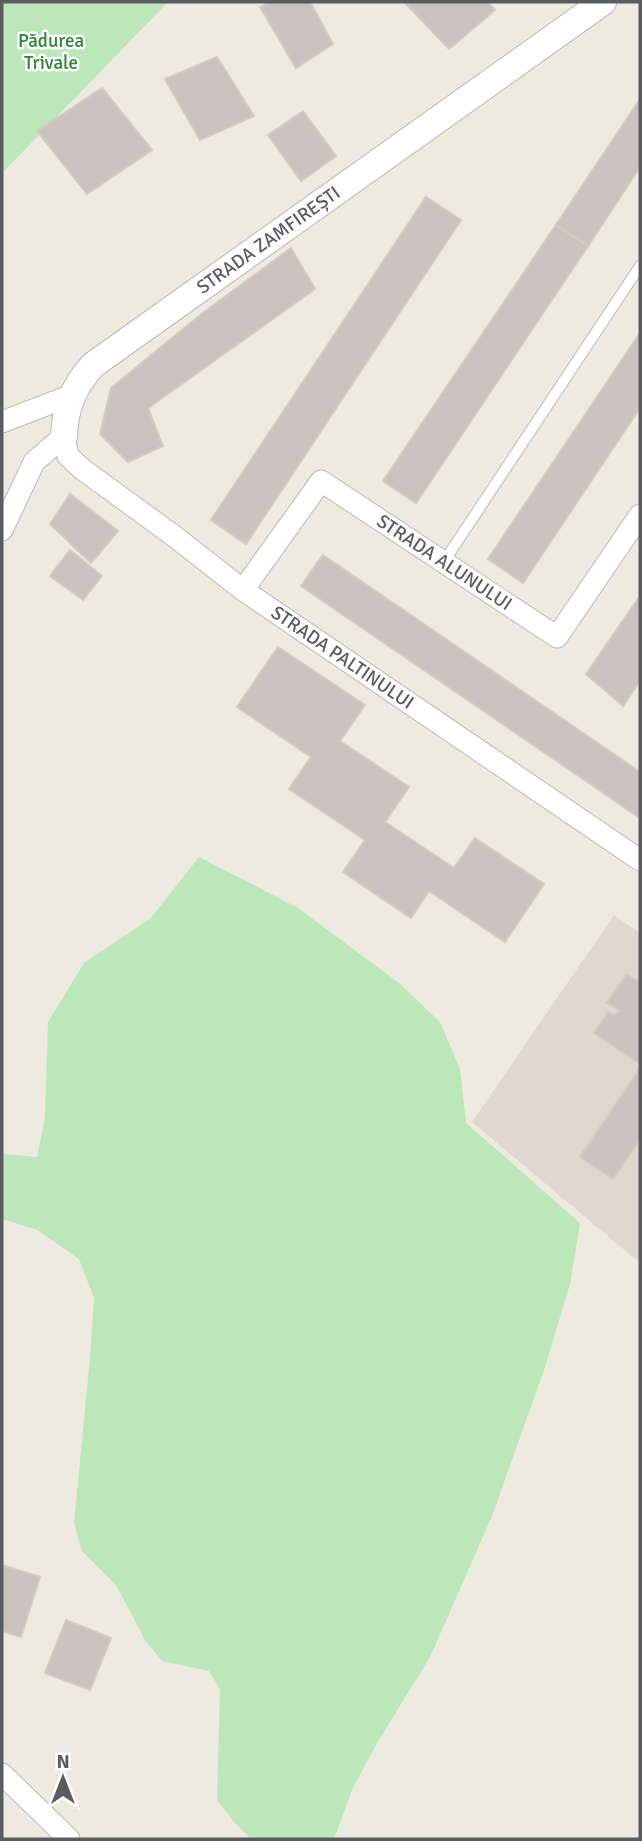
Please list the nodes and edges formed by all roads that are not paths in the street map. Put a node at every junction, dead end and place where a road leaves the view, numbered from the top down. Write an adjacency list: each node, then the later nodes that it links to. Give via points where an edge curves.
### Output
1 (603, 2): 3 (street, STRADA ZAMFIREȘTI, via 93,365)
2 (640, 267): 8 (lane)
3 (72, 395): 4 (street); 5 (street, STRADA ZAMFIREȘTI, via 64,415)
4 (2, 422)
5 (64, 436): 7 (street, via 34,462); 9 (street, STRADA PALTINULUI, via 68,456 82,469)
6 (640, 515): 8 (street, STRADA ALUNULUI, via 557,637)
7 (2, 530)
8 (443, 563): 9 (street, STRADA ALUNULUI, via 321,481)
9 (243, 590): 10 (street, STRADA PALTINULUI)
10 (640, 860)
11 (2, 1774): 12 (street)
12 (69, 1839)

